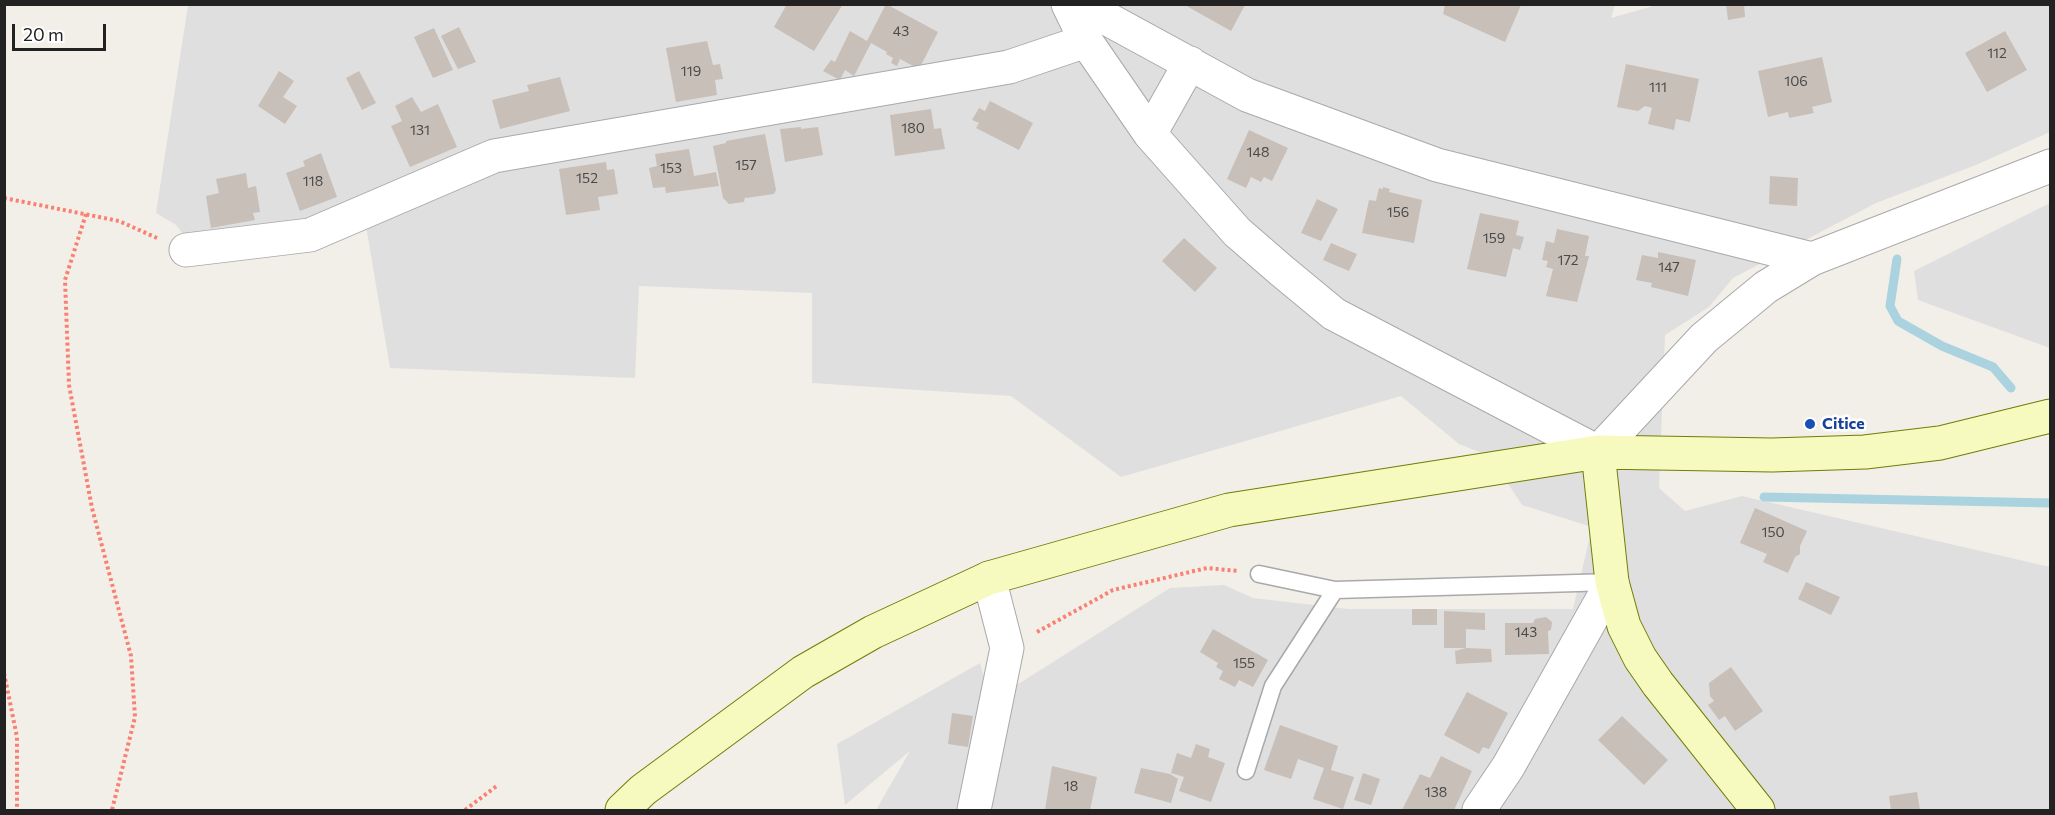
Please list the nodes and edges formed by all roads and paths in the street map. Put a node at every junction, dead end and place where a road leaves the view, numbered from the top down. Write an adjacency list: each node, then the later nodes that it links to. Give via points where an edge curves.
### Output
1 (1068, 4): 3 (street)
2 (1080, 4): 4 (street)
3 (1086, 41): 5 (street); 9 (street, via 998,69 495,156 310,235)
4 (1190, 63): 5 (street); 10 (street, via 1246,94 1437,165)
5 (1150, 134): 12 (street, via 1237,232 1334,314)
6 (2050, 166): 10 (street)
7 (4, 198): 8 (path)
8 (86, 214): 9 (path, via 119,221); 22 (path, via 65,280 69,385 92,507 131,656 135,717)
9 (186, 250)
10 (1812, 259): 12 (street, via 1766,287 1704,338)
11 (2050, 416): 12 (street, via 1940,443 1865,452)
12 (1598, 452): 14 (street, via 1229,510); 15 (street)
13 (1259, 574): 16 (lane); 17 (path, via 1207,568 1113,590)
14 (989, 578): 17 (street); 24 (street, via 873,632 803,672 643,790)
15 (1612, 582): 16 (lane); 26 (street, via 1508,767); 27 (street, via 1624,626 1640,658)
16 (1335, 590): 19 (lane, via 1274,686)
17 (1007, 648): 25 (street)
18 (4, 673): 21 (path, via 17,737)
19 (1245, 771)
20 (498, 784): 23 (path)
21 (17, 810)
22 (112, 810)
23 (465, 810)
24 (622, 810)
25 (974, 810)
26 (1479, 810)
27 (1758, 810)

